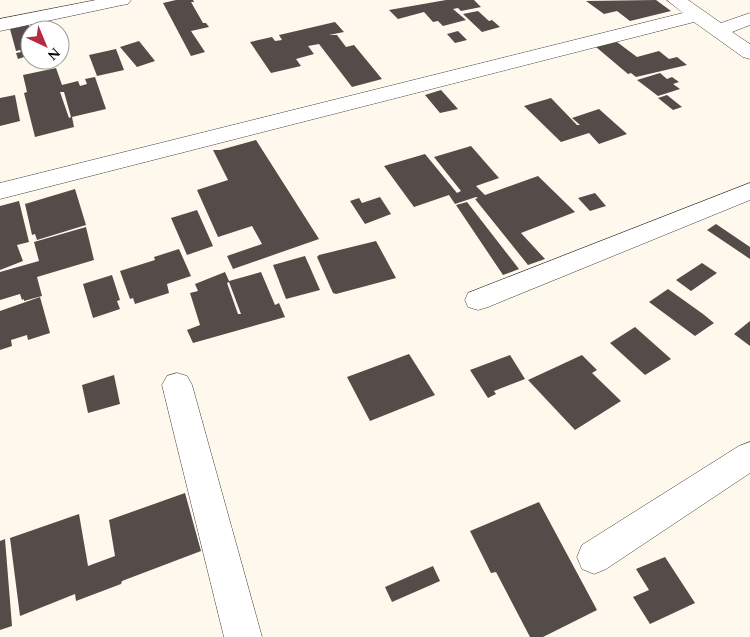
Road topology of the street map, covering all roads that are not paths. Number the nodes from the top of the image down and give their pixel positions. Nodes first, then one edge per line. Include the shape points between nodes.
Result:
1 (122, 0) edge
2 (676, 0) edge
3 (695, 16) junction
4 (750, 18) edge
5 (0, 25) edge
6 (718, 31) junction
7 (750, 53) edge
8 (750, 191) edge
9 (0, 192) edge
10 (478, 300) dead end
11 (176, 385) dead end
12 (750, 456) edge
13 (594, 557) dead end
14 (243, 637) edge

1 - 5 street
2 - 3 street
3 - 6 street
3 - 9 street
4 - 6 street
6 - 7 street
8 - 10 street
11 - 14 street
12 - 13 street

